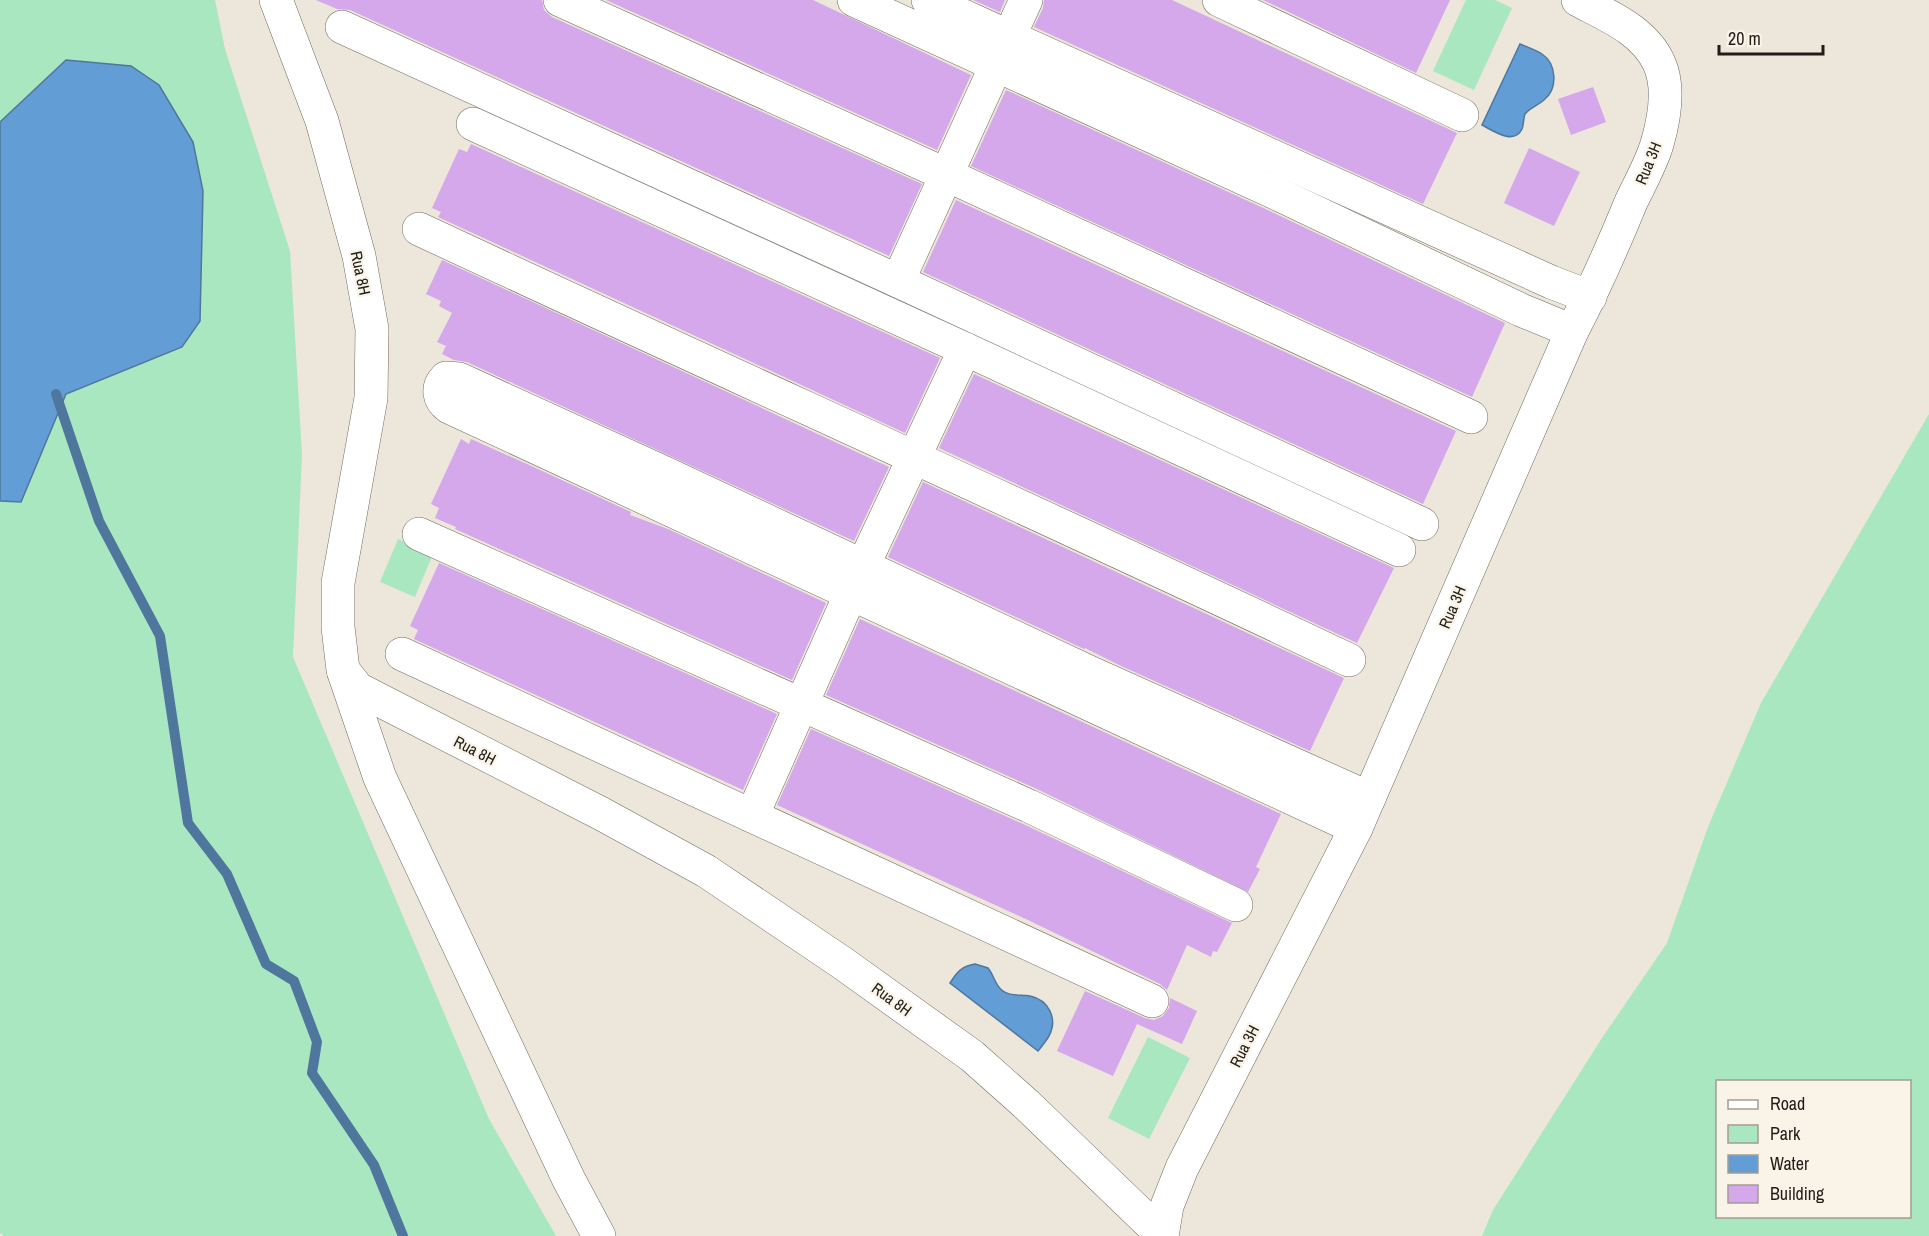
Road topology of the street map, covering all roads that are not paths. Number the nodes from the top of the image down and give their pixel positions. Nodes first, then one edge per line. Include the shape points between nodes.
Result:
1 (276, 0) edge
2 (560, 0) edge
3 (854, 0) edge
4 (928, 0) edge
5 (1026, 0) edge
6 (1219, 0) edge
7 (1578, 0) edge
8 (342, 27) dead end
9 (1003, 52) junction
10 (1462, 115) dead end
11 (473, 124) dead end
12 (947, 175) junction
13 (419, 229) dead end
14 (898, 281) junction
15 (1590, 297) junction
16 (1572, 331) junction
17 (965, 349) junction
18 (1472, 417) dead end
19 (914, 459) junction
20 (1422, 524) dead end
21 (419, 534) dead end
22 (1399, 549) dead end
23 (857, 580) junction
24 (402, 654) dead end
25 (1349, 660) dead end
26 (343, 670) junction
27 (802, 704) junction
28 (1370, 798) junction
29 (752, 816) junction
30 (1356, 828) junction
31 (1236, 905) dead end
32 (1152, 1001) dead end
33 (1162, 1235) edge
34 (599, 1236) edge

1 - 26 street, Rua 8H via 322,122 359,256 372,329 371,398 338,583
2 - 12 street
3 - 9 street
4 - 9 street
5 - 9 street
6 - 10 street
7 - 15 street, Rua 3H via 1641,37 1659,63 1665,84 1657,144
8 - 14 street
9 - 12 street
9 - 15 street
9 - 16 street via 1282,196
11 - 17 street
12 - 14 street
12 - 18 street
13 - 19 street
14 - 20 street
15 - 16 street, Rua 3H
16 - 28 street, Rua 3H
17 - 19 street
17 - 22 street
19 - 23 street
19 - 25 street
21 - 27 street
23 - 23 street via 632,458 459,380 446,378 442,382 440,398 449,407
23 - 27 street
23 - 28 street via 1091,673
23 - 30 street via 1069,694
24 - 29 street
26 - 33 street, Rua 8H via 358,689 706,871 841,962 972,1056
26 - 34 street via 380,778
27 - 29 street
27 - 31 street
28 - 30 street, Rua 3H
29 - 32 street
30 - 33 street, Rua 3H via 1182,1168 1167,1206

